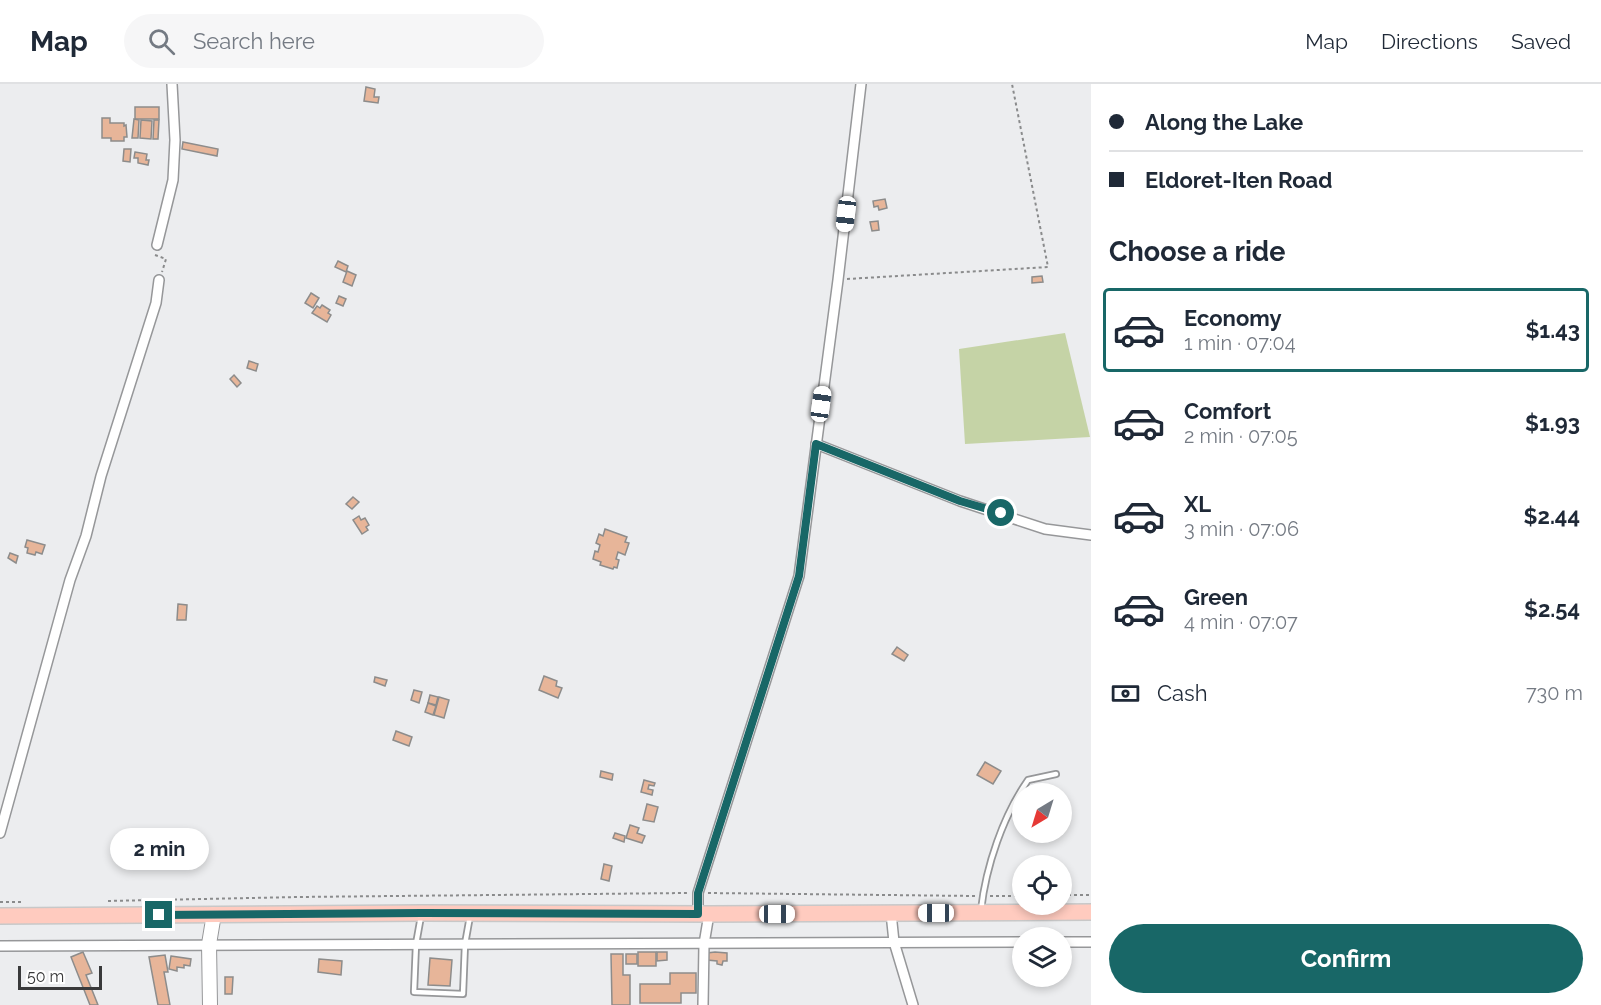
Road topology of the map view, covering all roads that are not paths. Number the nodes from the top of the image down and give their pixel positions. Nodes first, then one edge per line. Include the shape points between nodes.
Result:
1 (172, 84) edge
2 (861, 84) edge
3 (157, 245) road end
4 (159, 280) road end
5 (816, 444) junction
6 (1091, 535) edge
7 (1056, 774) dead end
8 (0, 832) edge
9 (1091, 912) edge
10 (422, 913) junction
11 (891, 913) junction
12 (981, 913) junction
13 (214, 914) junction
14 (470, 914) junction
15 (703, 914) junction
16 (0, 916) edge
17 (894, 942) junction
18 (1012, 942) edge
19 (1072, 942) edge
20 (1091, 942) edge
21 (209, 944) junction
22 (416, 944) junction
23 (465, 944) junction
24 (704, 944) junction
25 (0, 946) edge
26 (210, 1005) edge
27 (703, 1005) edge
28 (913, 1005) edge

1 - 3 street via 173,180
2 - 5 street
4 - 8 street via 156,303 70,580
5 - 6 street via 960,501 1045,529
5 - 15 street via 799,576 698,893
7 - 12 lane via 1028,780 1014,801 999,839
9 - 12 main road
10 - 13 main road
10 - 14 main road
10 - 22 lane
11 - 12 main road
11 - 15 main road
11 - 17 street
13 - 16 main road
13 - 21 street
14 - 15 main road
14 - 23 lane
15 - 24 street
17 - 18 street
17 - 24 street
17 - 28 street
19 - 20 street
21 - 22 street
21 - 25 street
21 - 26 street
22 - 23 street
22 - 23 lane via 414,992 463,994
23 - 24 street
24 - 27 street

